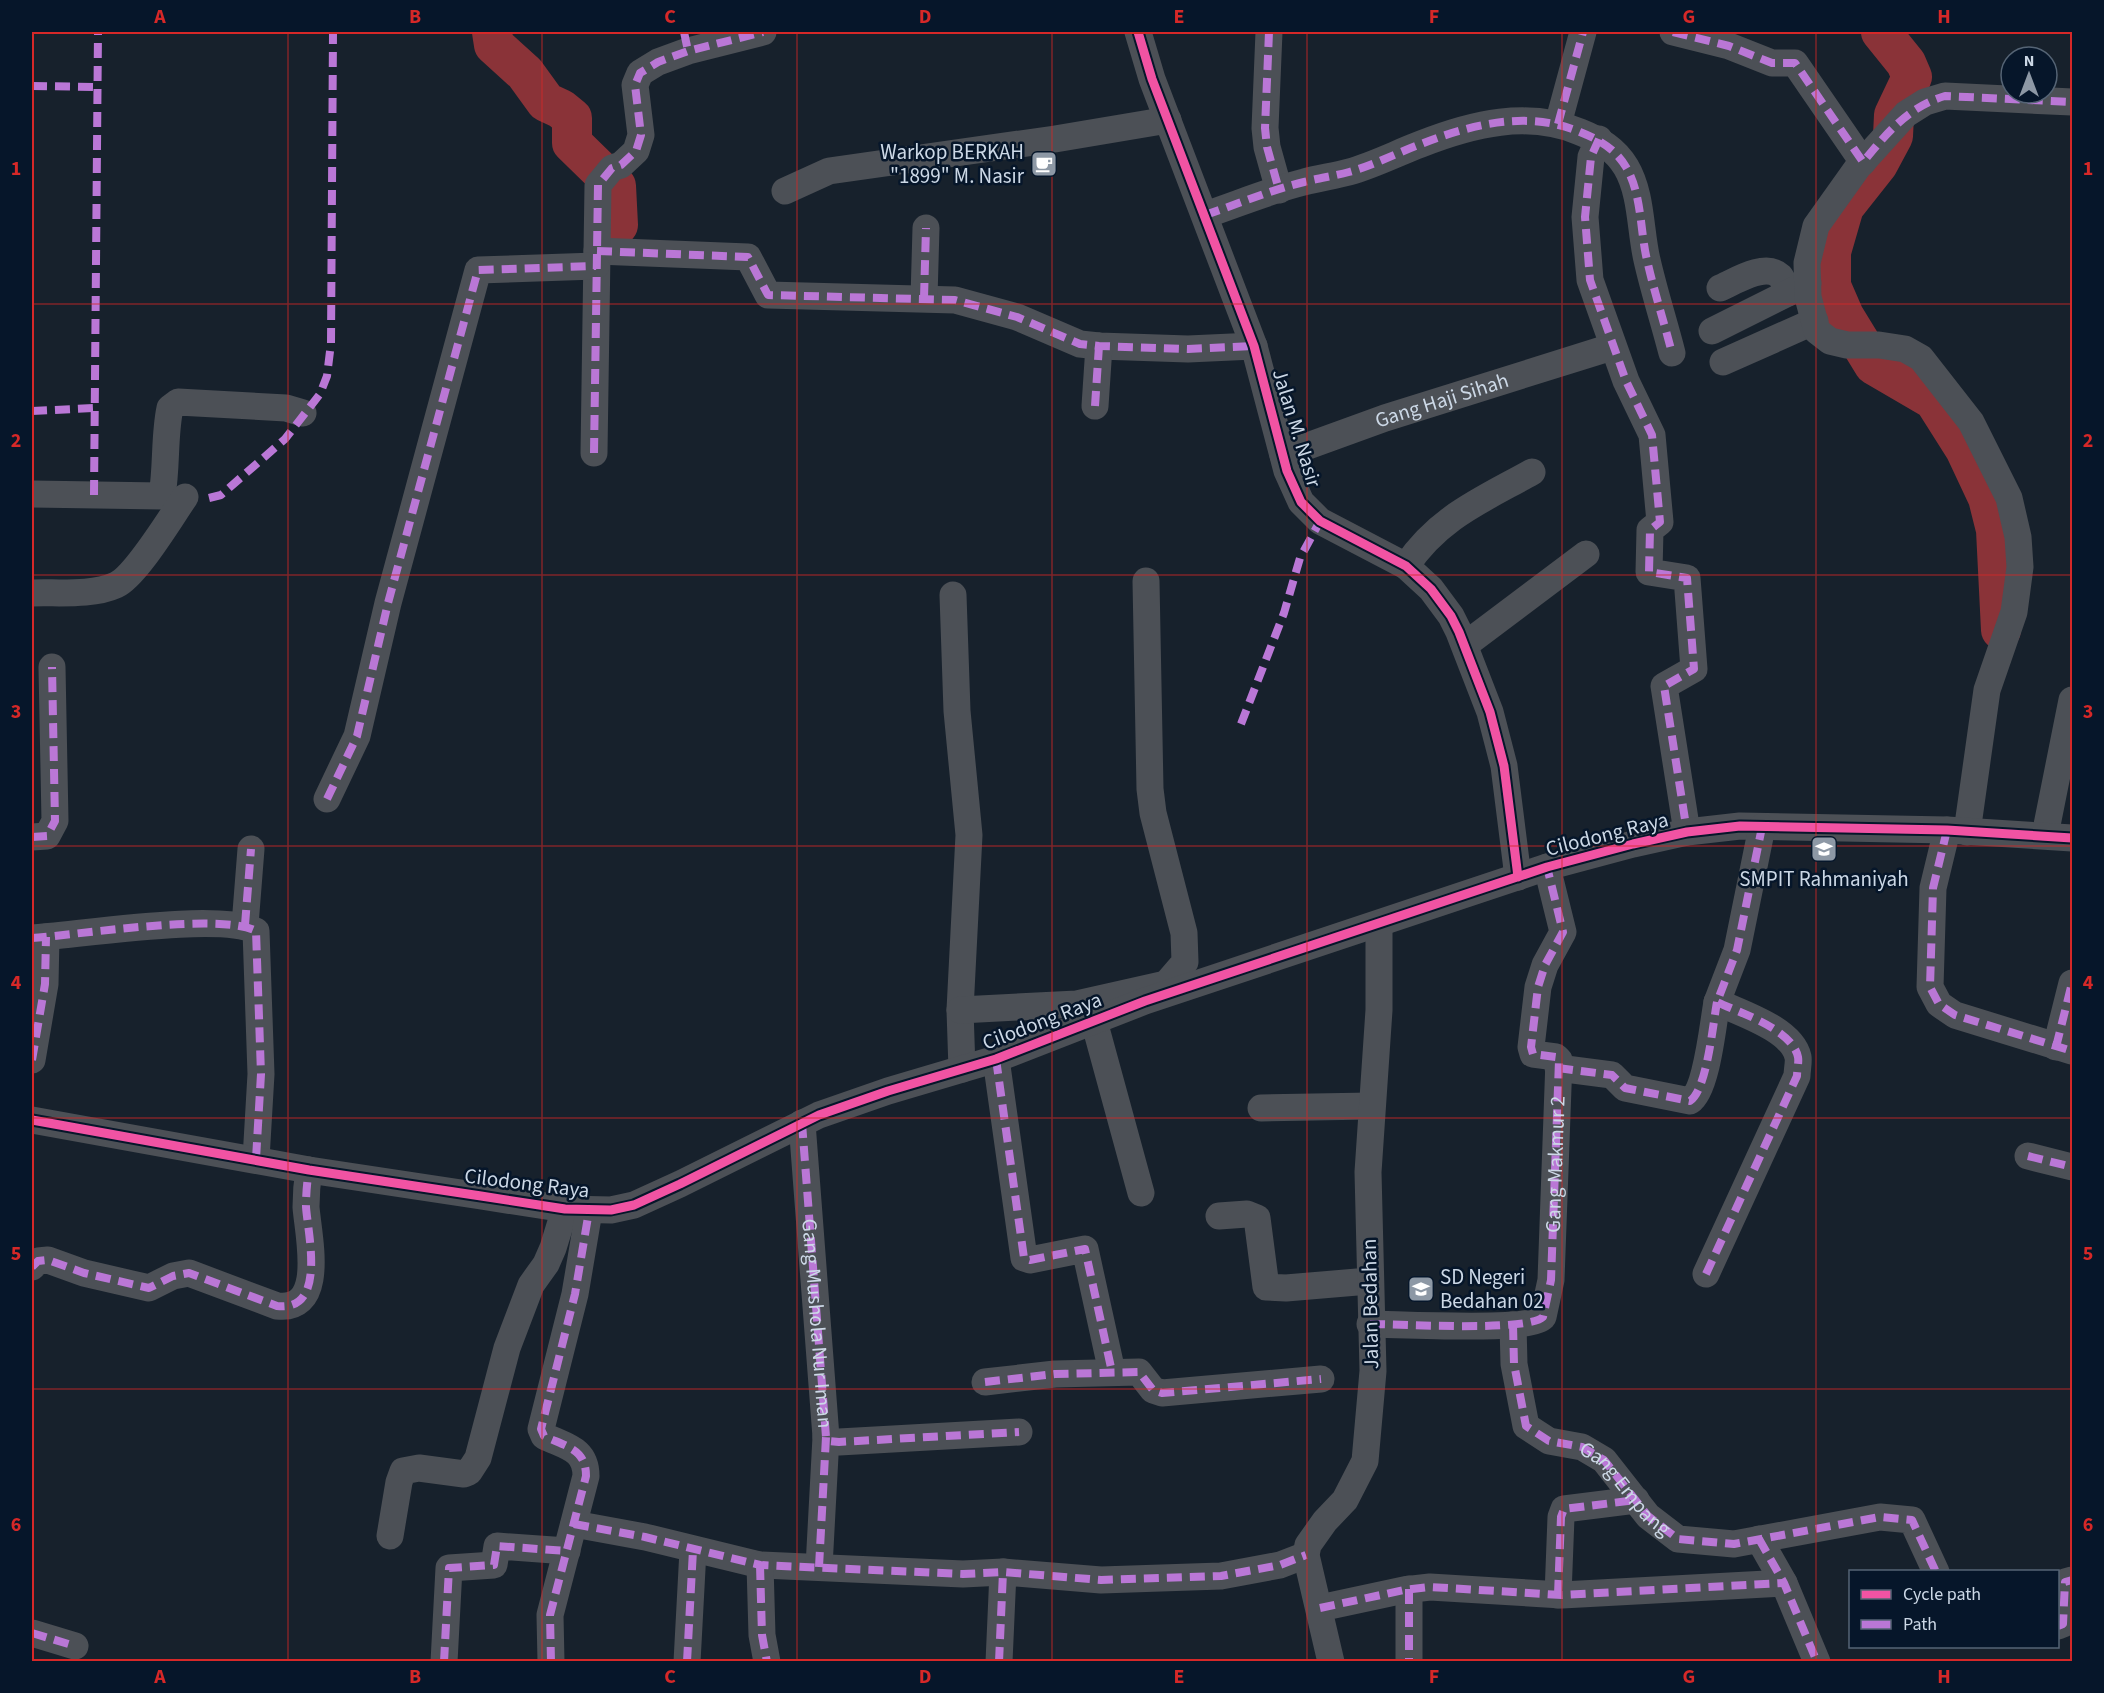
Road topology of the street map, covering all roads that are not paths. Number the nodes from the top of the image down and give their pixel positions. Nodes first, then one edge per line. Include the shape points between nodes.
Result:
1 (763, 32) edge
2 (1138, 32) edge
3 (1269, 32) edge
4 (1583, 32) edge
5 (1673, 32) edge
6 (686, 41) edge
7 (2073, 102) edge
8 (1168, 120) junction
9 (1557, 124) junction
10 (1599, 139) junction
11 (1863, 162) junction
12 (1279, 190) junction
13 (785, 191) dead end
14 (1205, 215) junction
15 (926, 228) dead end
16 (597, 259) junction
17 (1720, 288) dead end
18 (1798, 288) junction
19 (924, 298) junction
20 (1815, 321) junction
21 (1712, 331) dead end
22 (1099, 346) junction
23 (1254, 346) junction
24 (1602, 350) dead end
25 (1672, 353) dead end
26 (1723, 362) dead end
27 (1095, 406) dead end
28 (303, 413) dead end
29 (594, 453) dead end
30 (1283, 455) junction
31 (1532, 472) dead end
32 (32, 494) edge
33 (185, 497) junction
34 (1586, 554) dead end
35 (1406, 566) junction
36 (1146, 581) dead end
37 (32, 593) edge
38 (953, 595) dead end
39 (1465, 645) junction
40 (52, 666) dead end
41 (2073, 700) edge
42 (327, 799) dead end
43 (1762, 827) junction
44 (1957, 831) junction
45 (1687, 832) junction
46 (2044, 835) junction
47 (32, 837) edge
48 (2073, 838) edge
49 (251, 849) dead end
50 (1547, 867) junction
51 (1518, 877) junction
52 (245, 925) junction
53 (1379, 925) junction
54 (39, 938) edge
55 (2073, 983) edge
56 (1717, 1002) junction
57 (960, 1010) junction
58 (1094, 1021) junction
59 (2064, 1049) edge
60 (996, 1059) junction
61 (32, 1060) edge
62 (1558, 1068) junction
63 (962, 1069) junction
64 (1371, 1106) junction
65 (1261, 1107) dead end
66 (32, 1120) edge
67 (802, 1123) junction
68 (2028, 1156) dead end
69 (256, 1159) junction
70 (2073, 1167) edge
71 (309, 1170) junction
72 (1141, 1193) dead end
73 (568, 1209) junction
74 (1219, 1216) dead end
75 (32, 1267) edge
76 (1706, 1274) dead end
77 (1368, 1281) junction
78 (1370, 1324) junction
79 (1514, 1325) junction
80 (1112, 1372) junction
81 (1321, 1379) dead end
82 (985, 1382) dead end
83 (1019, 1432) dead end
84 (826, 1437) junction
85 (1636, 1500) junction
86 (574, 1524) junction
87 (390, 1536) dead end
88 (1759, 1539) junction
89 (693, 1550) junction
90 (567, 1551) junction
91 (1306, 1555) junction
92 (760, 1565) junction
93 (819, 1567) junction
94 (1935, 1570) edge
95 (1003, 1572) junction
96 (2073, 1580) edge
97 (1784, 1583) junction
98 (1408, 1589) junction
99 (1557, 1596) junction
100 (1320, 1608) junction
101 (2059, 1626) edge
102 (32, 1633) edge
103 (75, 1647) dead end
104 (444, 1662) edge
105 (551, 1662) edge
106 (687, 1662) edge
107 (767, 1662) edge
108 (999, 1662) edge
109 (1332, 1662) edge
110 (1409, 1662) edge
111 (1817, 1662) edge

1 - 6 street
2 - 8 street, Jalan M. Nasir
3 - 12 street via 1265,128
4 - 9 street
5 - 11 street via 1729,46 1772,63 1795,63
6 - 16 street via 640,73 634,85 641,135 636,151 605,176
7 - 11 street via 1945,96 1925,102 1897,123
8 - 13 street via 829,171
8 - 14 street, Jalan M. Nasir
9 - 10 street
9 - 12 street via 1541,120 1507,121 1472,129 1420,144 1348,173
10 - 25 street via 1628,170 1646,259
10 - 45 street via 1591,157 1585,217 1590,280 1626,381 1652,435 1660,522 1650,530 1648,572 1687,578 1694,669 1664,686
11 - 18 street via 1815,226
12 - 14 street
14 - 23 street, Jalan M. Nasir
15 - 19 street
16 - 19 street via 748,257 768,295
16 - 29 street
16 - 42 street via 478,270 388,603 357,736
17 - 18 street via 1771,271
18 - 20 street
18 - 21 street
19 - 22 street via 979,305 1017,316 1080,344
20 - 26 street
20 - 44 street via 1817,331 1830,341 1905,349 1921,358 1971,422 2009,498 2020,567 2014,612 1987,690
22 - 23 street
22 - 27 street
23 - 30 street, Jalan M. Nasir
24 - 30 street, Gang Haji Sihah via 1385,418
28 - 33 street via 286,408 178,402 170,408 167,419 166,465
30 - 35 street, Jalan M. Nasir via 1301,502 1320,520
31 - 35 street via 1446,521 1421,543
32 - 33 street
33 - 37 street via 129,575 116,585 96,590
34 - 39 street
35 - 39 street, Jalan M. Nasir via 1445,607
36 - 57 street via 1150,789 1184,933 1185,962 1166,984 1077,1004
38 - 57 street via 957,711 969,835
39 - 51 street, Jalan M. Nasir via 1490,712 1504,766
40 - 47 street via 55,821 46,836
41 - 46 street
43 - 44 street, Cilodong Raya
43 - 45 street, Cilodong Raya
43 - 56 street via 1737,950
44 - 46 street, Cilodong Raya
44 - 59 street via 1933,888 1930,987 1939,1004 1955,1015
45 - 50 street, Cilodong Raya
46 - 48 street, Cilodong Raya
49 - 52 street
50 - 51 street, Cilodong Raya
50 - 62 street, Gang Makmur 2 via 1563,932 1538,987 1531,1047 1533,1054 1556,1056
51 - 53 street, Cilodong Raya
52 - 54 street via 173,925
52 - 69 street via 256,931 261,1074
53 - 58 street, Cilodong Raya
53 - 64 street, Jalan Bedahan via 1379,1010
54 - 61 street via 45,984
55 - 59 street
56 - 62 street via 1702,1080 1690,1101 1625,1088 1612,1075
56 - 76 street via 1778,1032 1791,1043 1798,1057 1797,1076
57 - 63 street
58 - 60 street, Cilodong Raya
58 - 72 street
60 - 63 street, Cilodong Raya
60 - 80 street via 1024,1258 1085,1249
62 - 79 street, Gang Makmur 2 via 1551,1280 1543,1317
63 - 67 street, Cilodong Raya
64 - 65 street
64 - 77 street, Jalan Bedahan
66 - 69 street, Cilodong Raya
67 - 73 street, Cilodong Raya via 634,1205
67 - 84 street, Gang Mushola Nur Iman
68 - 70 street
69 - 71 street, Cilodong Raya
71 - 73 street, Cilodong Raya
71 - 75 street via 306,1206 312,1257 310,1279 299,1302 289,1307 189,1273 173,1276 154,1287 141,1287 54,1261 38,1261
73 - 86 street via 575,1294 541,1429 544,1436 584,1458 586,1476
73 - 87 street via 546,1264 531,1285 507,1348 478,1458 464,1474 419,1468 403,1472
74 - 77 street via 1247,1214 1257,1218 1266,1287
77 - 78 street, Jalan Bedahan
78 - 79 street, Gang Makmur 2
78 - 91 street, Jalan Bedahan via 1372,1371 1365,1461 1345,1500 1319,1529
79 - 85 street, Gang Empang via 1514,1364 1526,1426 1549,1441 1582,1447 1605,1460
80 - 81 street via 1139,1372 1154,1390 1162,1393
80 - 82 street
83 - 84 street, Gang Mushola Nur Iman via 838,1443
84 - 93 street
85 - 88 street, Gang Empang via 1648,1516 1678,1539 1734,1544
85 - 99 street via 1564,1509
86 - 89 street
86 - 90 street
88 - 94 street, Gang Empang via 1881,1517 1902,1517 1912,1520
88 - 97 street
89 - 92 street
89 - 106 street
90 - 104 street via 497,1546 494,1565 449,1568
90 - 105 street via 550,1615
91 - 95 street via 1280,1565 1221,1576 1169,1579 1101,1580
91 - 100 street
92 - 93 street
92 - 107 street via 762,1635
93 - 95 street via 963,1574
95 - 108 street
96 - 101 street via 2066,1582 2064,1617
97 - 99 street
97 - 111 street
98 - 99 street via 1445,1587
98 - 100 street
98 - 110 street
100 - 109 street
102 - 103 street

